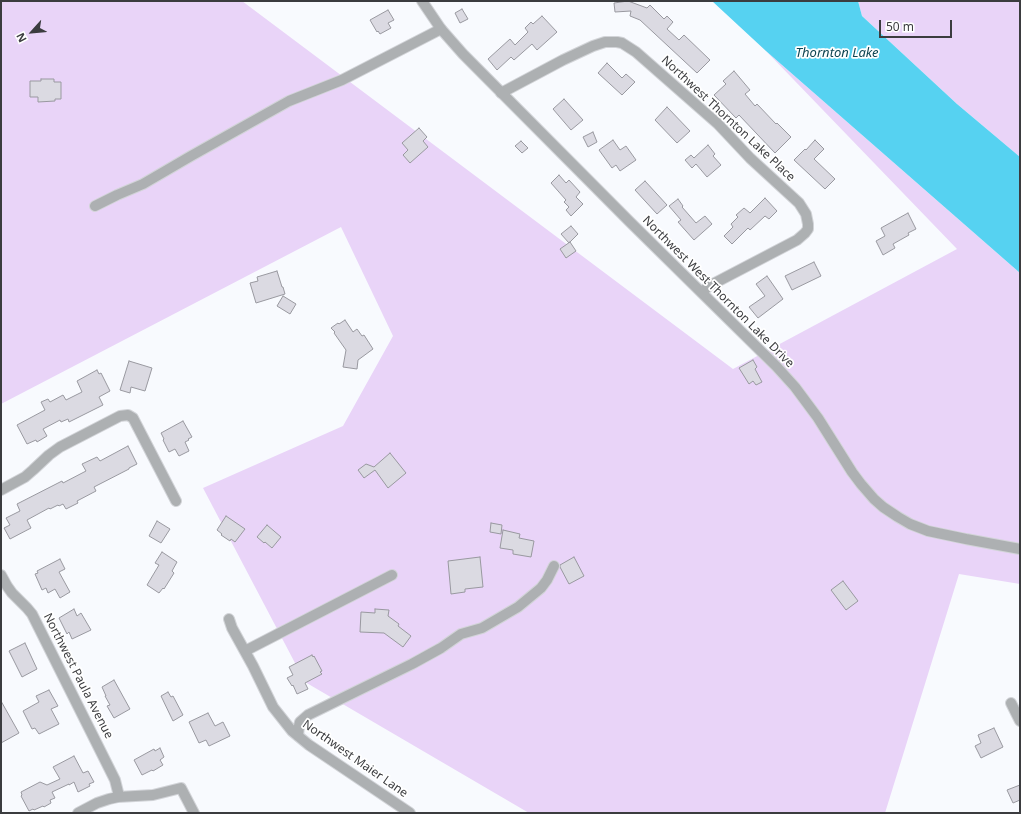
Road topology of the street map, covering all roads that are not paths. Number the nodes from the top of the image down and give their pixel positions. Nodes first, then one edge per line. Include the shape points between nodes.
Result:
1 (422, 1) edge
2 (441, 29) junction
3 (501, 93) junction
4 (95, 206) dead end
5 (702, 292) junction
6 (1, 490) edge
7 (176, 501) dead end
8 (1020, 549) edge
9 (554, 566) dead end
10 (1, 575) edge
11 (392, 575) dead end
12 (229, 619) dead end
13 (245, 650) junction
14 (1011, 703) dead end
15 (1020, 721) edge
16 (298, 736) junction
17 (118, 797) junction
18 (78, 813) edge
19 (194, 813) edge
20 (410, 813) edge

1 - 2 street, Northwest West Thornton Lake Drive
2 - 3 street, Northwest West Thornton Lake Drive
2 - 4 street via 342,80 289,101 142,184
3 - 5 street, Northwest West Thornton Lake Drive
3 - 5 street, Northwest Thornton Lake Place via 593,46 605,42 622,43 636,52 718,124 799,203 806,214 808,229 797,240
5 - 8 street, Northwest West Thornton Lake Drive via 795,387 860,484 883,507 910,524 928,531
6 - 7 street via 25,477 60,447 120,416 128,415 133,418
9 - 16 street via 541,588 518,607 482,628 461,634 412,664 308,715 298,726
10 - 17 street, Northwest Paula Avenue via 12,593 32,614 115,780
11 - 13 street
12 - 13 street, Northwest Maier Lane
13 - 16 street, Northwest Maier Lane via 273,707
14 - 15 street
16 - 20 street, Northwest Maier Lane
17 - 18 street
17 - 19 street via 153,795 180,788

